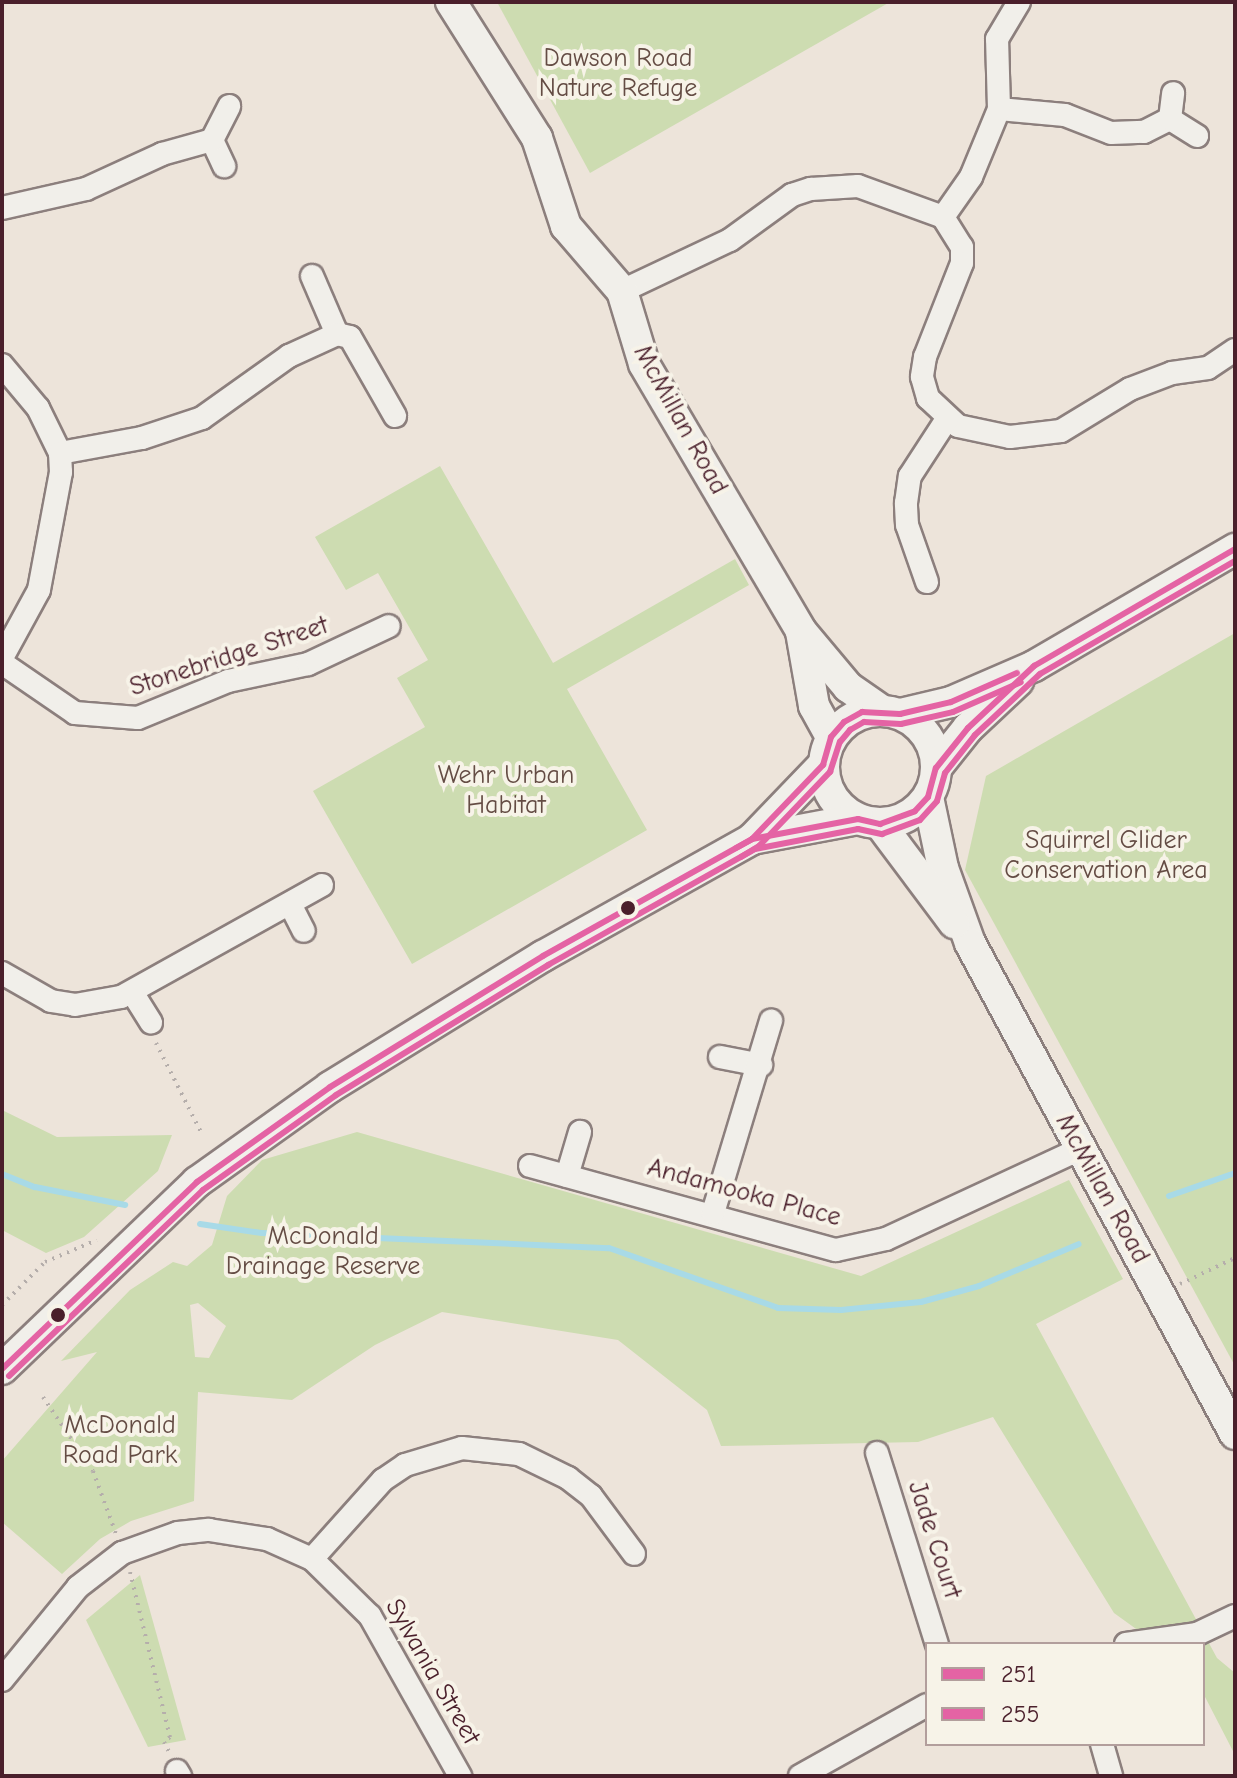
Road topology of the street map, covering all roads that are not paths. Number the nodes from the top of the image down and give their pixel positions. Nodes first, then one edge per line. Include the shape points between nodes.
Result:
1 (451, 2) edge
2 (1019, 2) edge
3 (1173, 93) dead end
4 (229, 106) dead end
5 (999, 109) junction
6 (1170, 119) junction
7 (1197, 136) dead end
8 (212, 140) junction
9 (224, 166) dead end
10 (2, 208) edge
11 (943, 217) junction
12 (312, 276) dead end
13 (622, 291) junction
14 (337, 334) junction
15 (1235, 350) edge
16 (2, 365) edge
17 (395, 416) dead end
18 (947, 419) junction
19 (60, 453) junction
20 (1235, 549) edge
21 (929, 567) dead end
22 (389, 626) dead end
23 (801, 631) junction
24 (2, 660) edge
25 (1034, 666) junction
26 (890, 712) junction
27 (827, 751) junction
28 (936, 768) junction
29 (928, 797) junction
30 (869, 822) junction
31 (752, 839) junction
32 (322, 885) dead end
33 (290, 904) junction
34 (304, 931) dead end
35 (970, 943) junction
36 (2, 973) edge
37 (132, 992) junction
38 (771, 1021) dead end
39 (151, 1022) road end
40 (720, 1057) dead end
41 (761, 1065) junction
42 (580, 1132) dead end
43 (1080, 1149) junction
44 (530, 1166) dead end
45 (567, 1176) junction
46 (713, 1213) junction
47 (2, 1369) edge
48 (1235, 1434) edge
49 (877, 1453) dead end
50 (634, 1554) dead end
51 (312, 1559) junction
52 (1235, 1616) edge
53 (936, 1642) edge
54 (1140, 1642) edge
55 (2, 1680) edge
56 (925, 1706) edge
57 (1103, 1746) edge
58 (838, 1767) edge
59 (460, 1776) edge
60 (800, 1776) edge
61 (1111, 1776) edge

1 - 13 main road, McMillan Road via 537,138 566,226
2 - 5 street via 997,39
3 - 6 street
4 - 8 street
5 - 6 street via 1065,115 1111,133 1144,132
5 - 11 street via 971,177
6 - 7 street
8 - 9 street
8 - 10 street via 162,154 86,189
11 - 13 street via 858,186 811,189 792,195 730,240
11 - 18 street via 962,247 962,263 922,377 928,398
12 - 14 street
13 - 23 main road, McMillan Road via 644,364
14 - 17 street via 350,337
14 - 19 street via 289,356 202,418 142,438
15 - 18 street via 1208,368 1172,373 1130,389 1061,431 1010,437
16 - 19 street via 38,408
18 - 21 street via 910,476 907,525
19 - 24 street via 39,590
20 - 25 main road
22 - 24 street, Stonebridge Street via 308,664 228,681 138,718 75,713
23 - 26 main road, McMillan Road via 848,687
23 - 27 main road, McMillan Road
25 - 26 main road via 951,702
25 - 28 main road via 968,728
26 - 27 main road via 862,712
26 - 28 main road via 927,735
27 - 30 main road via 832,798
27 - 31 main road
28 - 29 main road
29 - 30 main road via 915,811
29 - 35 main road, McMillan Road via 943,868
30 - 31 main road
30 - 35 main road, McMillan Road
31 - 47 main road via 451,1010 245,1144 134,1239
32 - 33 street
33 - 34 street
33 - 37 street
35 - 43 main road, McMillan Road
36 - 37 street via 32,992 75,1005
37 - 39 street
38 - 41 street
40 - 41 street
41 - 46 street via 739,1116
42 - 45 street
43 - 46 street, Andamooka Place via 861,1247 820,1247
43 - 48 main road, McMillan Road
44 - 45 street, Andamooka Place
45 - 46 street, Andamooka Place
49 - 53 street, Jade Court
50 - 51 street via 591,1496 568,1478 519,1454 462,1448 405,1465 383,1480
51 - 55 street, Sylvania Street via 267,1539 209,1530 178,1533 122,1553 78,1587
51 - 59 street, Sylvania Street via 370,1616
52 - 54 street via 1197,1634
56 - 58 street
57 - 61 street
58 - 60 street

